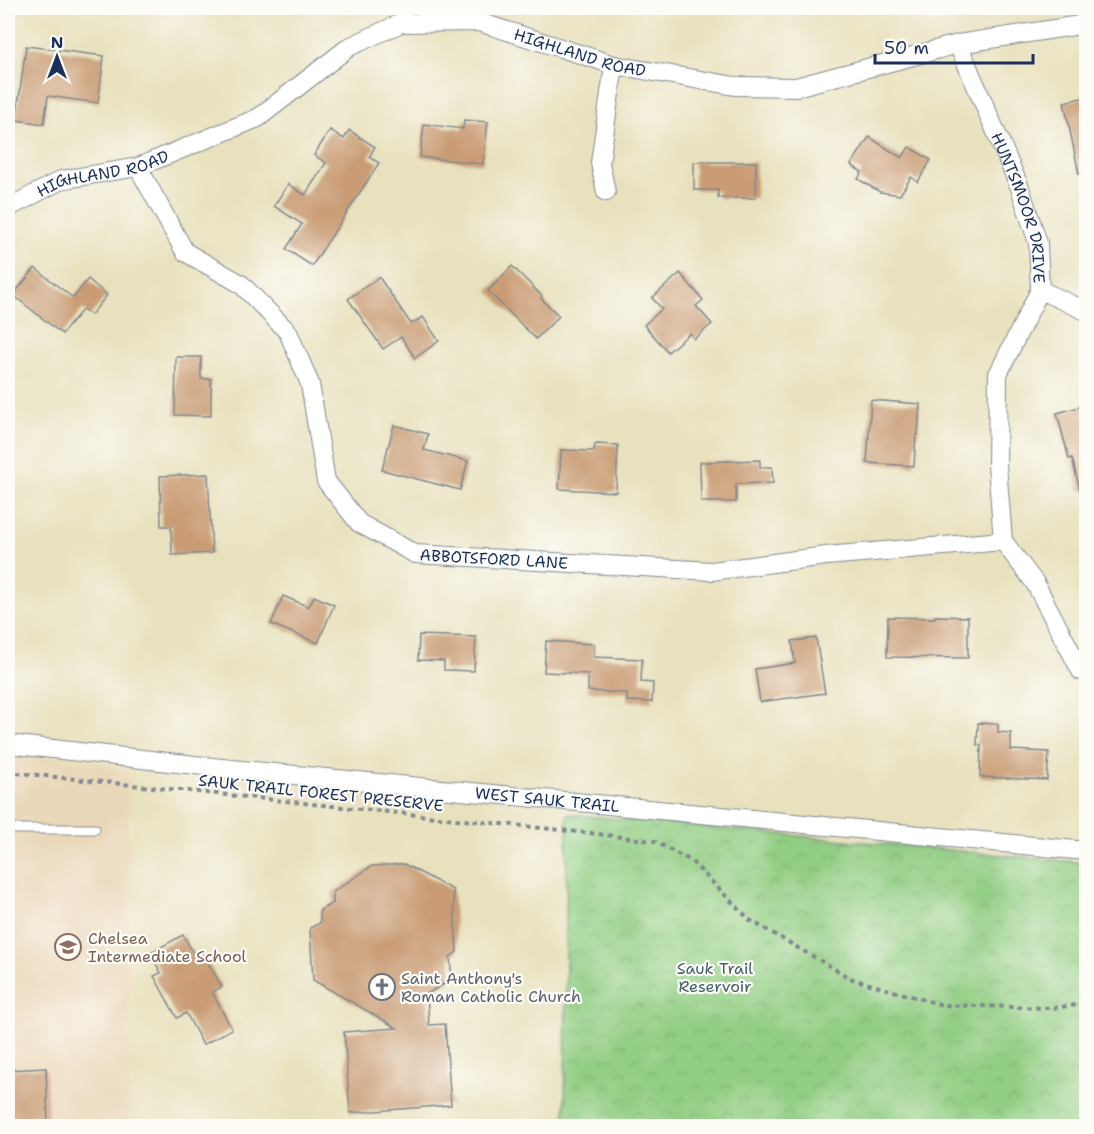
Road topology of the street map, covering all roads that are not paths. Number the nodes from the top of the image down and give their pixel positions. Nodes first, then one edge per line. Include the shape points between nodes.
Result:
1 (1086, 24) edge
2 (958, 44) junction
3 (614, 65) junction
4 (138, 166) junction
5 (606, 192) dead end
6 (8, 208) edge
7 (1040, 290) junction
8 (1086, 311) edge
9 (1003, 541) junction
10 (1081, 671) dead end
11 (8, 744) edge
12 (8, 829) edge
13 (95, 829) dead end
14 (1086, 851) edge

1 - 2 street, HIGHLAND ROAD
2 - 3 street, HIGHLAND ROAD via 796,87 735,86
2 - 7 street, HUNTSMOOR DRIVE via 1020,188 1038,243
3 - 4 street, HIGHLAND ROAD via 480,22 402,23 349,47 258,118
3 - 5 street via 600,163
4 - 6 street, HIGHLAND ROAD via 61,180
4 - 9 street, ABBOTSFORD LANE via 184,252 241,284 288,332 310,384 326,481 359,523 415,554 712,571 826,556
7 - 8 street
7 - 9 street, HUNTSMOOR DRIVE via 998,374 997,465
9 - 10 street via 1035,583
11 - 14 street, WEST SAUK TRAIL
12 - 13 lane

